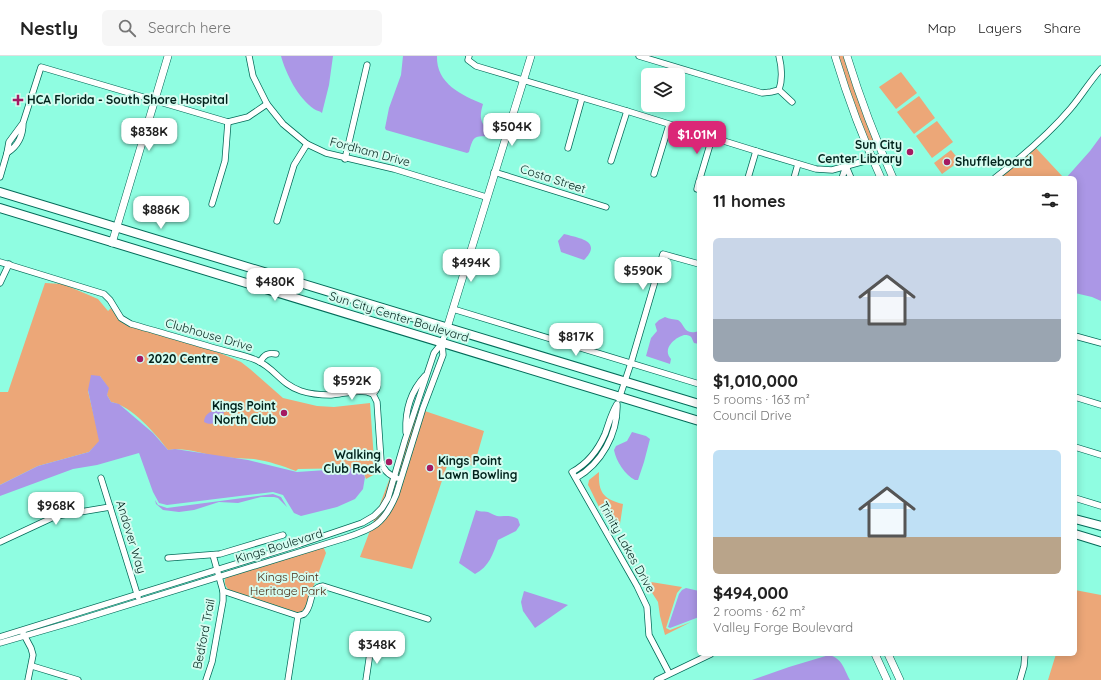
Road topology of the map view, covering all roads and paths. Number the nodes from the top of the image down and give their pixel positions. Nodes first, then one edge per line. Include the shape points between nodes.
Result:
1 (168, 56) edge
2 (249, 56) edge
3 (469, 56) edge
4 (531, 56) edge
5 (639, 56) edge
6 (779, 56) edge
7 (835, 56) edge
8 (847, 56) edge
9 (367, 65) dead end
10 (1101, 69) edge
11 (523, 80) junction
12 (779, 90) junction
13 (582, 98) junction
14 (154, 100) junction
15 (792, 102) dead end
16 (267, 104) junction
17 (627, 111) junction
18 (228, 122) junction
19 (669, 124) junction
20 (712, 138) junction
21 (307, 144) junction
22 (568, 148) dead end
23 (756, 151) junction
24 (883, 156) junction
25 (345, 159) junction
26 (872, 159) junction
27 (610, 161) dead end
28 (798, 164) junction
29 (846, 166) junction
30 (494, 172) junction
31 (654, 174) dead end
32 (701, 176) edge
33 (749, 176) edge
34 (795, 176) edge
35 (843, 176) edge
36 (850, 176) edge
37 (880, 176) edge
38 (892, 176) edge
39 (998, 176) edge
40 (0, 177) edge
41 (0, 192) edge
42 (486, 197) junction
43 (212, 204) dead end
44 (606, 207) dead end
45 (0, 208) edge
46 (278, 221) dead end
47 (117, 227) junction
48 (112, 243) junction
49 (0, 262) edge
50 (697, 263) edge
51 (9, 264) junction
52 (0, 283) edge
53 (453, 309) junction
54 (447, 328) junction
55 (1077, 337) edge
56 (442, 343) junction
57 (1101, 343) edge
58 (276, 354) dead end
59 (260, 362) junction
60 (631, 363) junction
61 (372, 375) dead end
62 (624, 382) junction
63 (697, 383) edge
64 (373, 394) junction
65 (620, 396) junction
66 (1077, 398) edge
67 (697, 403) edge
68 (617, 404) junction
69 (1101, 405) edge
70 (680, 415) junction
71 (697, 420) edge
72 (697, 423) edge
73 (1077, 448) edge
74 (1101, 455) edge
75 (102, 478) dead end
76 (394, 478) junction
77 (576, 478) junction
78 (400, 480) junction
79 (1077, 499) edge
80 (1101, 506) edge
81 (110, 507) junction
82 (1077, 519) edge
83 (1101, 526) edge
84 (283, 535) dead end
85 (1077, 535) edge
86 (0, 542) edge
87 (1101, 542) edge
88 (213, 555) junction
89 (168, 558) dead end
90 (216, 570) junction
91 (218, 576) junction
92 (223, 591) junction
93 (137, 595) junction
94 (140, 601) junction
95 (298, 616) junction
96 (428, 619) dead end
97 (23, 633) junction
98 (13, 636) junction
99 (0, 637) edge
100 (0, 643) edge
101 (371, 646) dead end
102 (707, 656) edge
103 (876, 656) edge
104 (889, 656) edge
105 (1025, 656) edge
106 (32, 666) junction
107 (669, 673) junction
108 (899, 677) edge
109 (887, 679) edge
110 (28, 680) edge
111 (78, 680) edge
112 (206, 680) edge
113 (288, 680) edge
114 (366, 680) edge
115 (657, 680) edge
116 (1020, 680) edge

1 - 14 street
2 - 16 street, Fordham Drive via 253,76
3 - 11 street via 468,60 476,66
4 - 11 street
5 - 12 street via 762,93
6 - 12 street via 782,79
7 - 26 street via 849,102
8 - 24 street
9 - 25 street
10 - 39 street via 1071,108 1043,138
11 - 13 street
11 - 30 street
12 - 15 street
13 - 17 street
13 - 22 street
14 - 18 street
14 - 40 street via 40,67 23,123 8,142
14 - 47 street
16 - 18 street via 248,117
16 - 21 street, Fordham Drive via 283,124
17 - 19 street
17 - 27 street
18 - 43 street via 225,161
19 - 20 street
19 - 31 street
20 - 23 street
20 - 32 street
21 - 25 street, Fordham Drive
21 - 46 street via 294,165
23 - 28 street
23 - 33 street
24 - 26 street
24 - 38 street
25 - 42 street, Fordham Drive via 394,169
26 - 29 street
26 - 37 street
28 - 29 street via 832,170
28 - 34 street
29 - 35 street
29 - 36 street
30 - 42 street
30 - 44 street, Costa Street
41 - 47 main road, Sun City Center Boulevard
42 - 53 street
45 - 48 main road, Sun City Center Boulevard
47 - 48 street
47 - 54 main road, Sun City Center Boulevard
48 - 56 main road, Sun City Center Boulevard
49 - 51 street, Clubhouse Drive
50 - 60 street, Trinity Lakes Drive via 663,254
51 - 52 street
51 - 59 street, Clubhouse Drive via 104,294 121,318 131,324
53 - 54 street
53 - 60 street
54 - 56 street, Kings Boulevard
54 - 62 main road, Sun City Center Boulevard
55 - 57 street
56 - 65 main road, Sun City Center Boulevard
56 - 76 street, Kings Boulevard via 434,353
56 - 78 street, Kings Boulevard via 443,355
58 - 59 street via 266,354
59 - 64 street, Clubhouse Drive via 289,386 301,391 330,395 360,392
60 - 62 street, Trinity Lakes Drive
60 - 63 street
61 - 64 street via 378,385
62 - 65 street, Trinity Lakes Drive
62 - 67 main road, Sun City Center Boulevard
64 - 76 street via 377,402 381,462 383,468
65 - 68 street, Trinity Lakes Drive
65 - 70 main road, Sun City Center Boulevard
66 - 69 street
68 - 77 street, Trinity Lakes Drive via 618,416 606,449 591,468
68 - 77 street, Trinity Lakes Drive via 597,449 586,463 572,472
70 - 71 main road, Sun City Center Boulevard
70 - 72 main road
73 - 74 street
75 - 81 street, Andover Way
76 - 78 street
76 - 90 street, Kings Boulevard via 382,508 362,523
77 - 107 street, Trinity Lakes Drive via 647,607 649,635
78 - 91 street, Kings Boulevard via 391,506 375,526 345,538
79 - 80 street
81 - 86 street via 56,516
81 - 93 street, Andover Way
82 - 83 main road
84 - 88 street
85 - 87 main road
88 - 89 street
88 - 90 street, Bedford Trail
90 - 91 street, Bedford Trail
90 - 93 street, Kings Boulevard
91 - 92 street, Bedford Trail
91 - 94 street, Kings Boulevard
92 - 95 street
92 - 112 street, Bedford Trail via 212,662
93 - 94 street, Andover Way
93 - 97 street, Kings Boulevard
94 - 97 street, Kings Boulevard
95 - 96 street via 307,610 314,590 318,586 323,586
95 - 113 street
97 - 98 street, Kings Boulevard
97 - 106 street via 33,655
98 - 99 street, Kings Boulevard
98 - 100 street, Kings Boulevard
101 - 114 street
102 - 107 street
103 - 109 street
104 - 108 street
105 - 116 street
106 - 110 street
106 - 111 street
107 - 115 street
108 - 109 street

